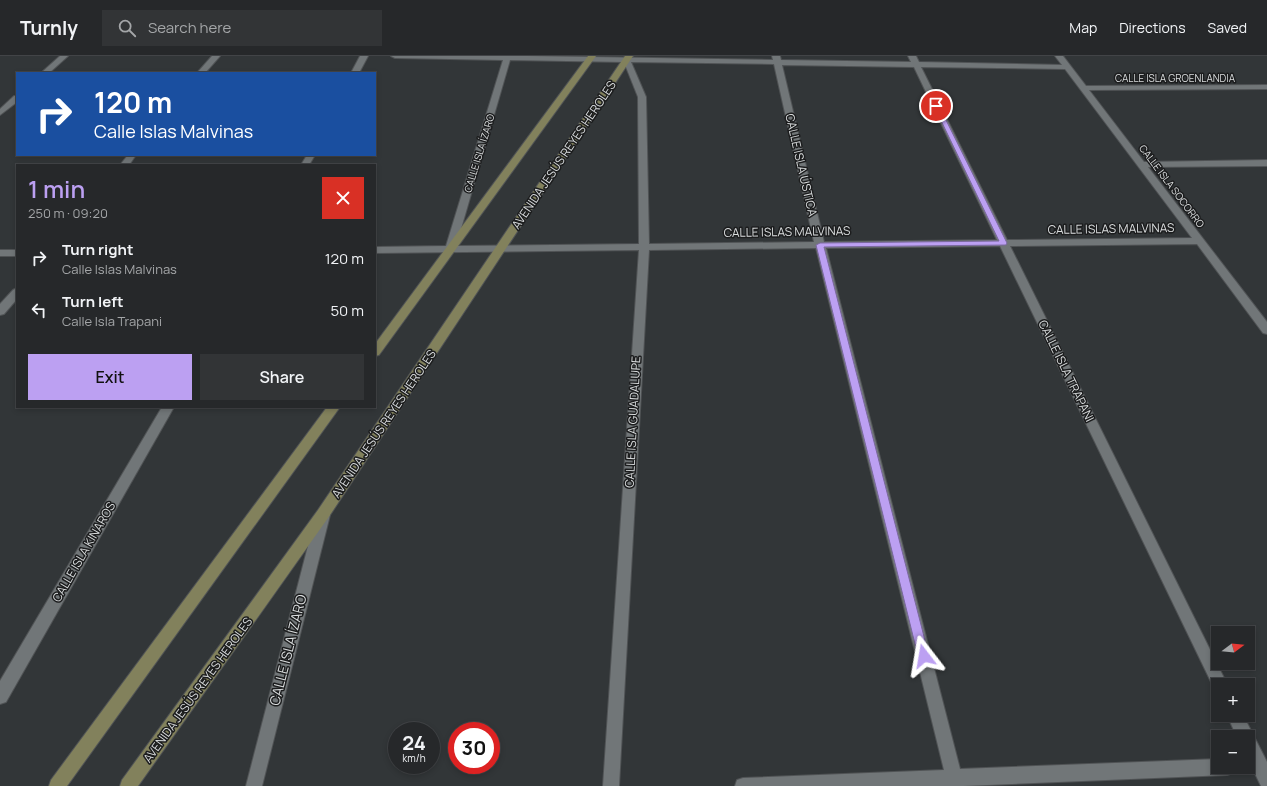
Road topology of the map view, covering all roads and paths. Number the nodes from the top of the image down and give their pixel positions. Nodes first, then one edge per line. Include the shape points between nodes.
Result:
1 (64, 56) edge
2 (216, 56) edge
3 (364, 56) edge
4 (396, 56) edge
5 (1059, 56) edge
6 (508, 57) edge
7 (591, 58) edge
8 (628, 58) edge
9 (777, 59) edge
10 (914, 60) edge
11 (1068, 67) junction
12 (46, 72) edge
13 (202, 72) edge
14 (356, 72) edge
15 (1267, 87) edge
16 (1084, 88) junction
17 (16, 99) edge
18 (0, 113) edge
19 (131, 156) edge
20 (1267, 163) edge
21 (125, 164) edge
22 (1142, 165) junction
23 (1200, 241) junction
24 (1004, 243) junction
25 (820, 245) junction
26 (644, 247) junction
27 (502, 248) junction
28 (450, 249) junction
29 (376, 250) edge
30 (0, 253) edge
31 (16, 253) edge
32 (16, 293) edge
33 (0, 312) edge
34 (1267, 330) edge
35 (376, 351) edge
36 (167, 408) edge
37 (333, 408) edge
38 (323, 514) junction
39 (1217, 678) edge
40 (0, 696) edge
41 (1255, 757) edge
42 (1211, 768) edge
43 (1260, 769) edge
44 (955, 782) edge
45 (57, 786) edge
46 (128, 786) edge
47 (254, 786) edge
48 (611, 786) edge
49 (743, 786) edge

1 - 12 street
2 - 13 street
3 - 14 street
4 - 6 street
5 - 11 street, CALLE ISLA SOCORRO
6 - 7 street
6 - 28 street, CALLE ISLA ÍZARO
7 - 8 street
7 - 28 street
8 - 9 street
8 - 26 street, CALLE ISLA GUADALUPE via 642,96
8 - 27 street, AVENIDA JESÚS REYES HEROLES
9 - 10 street
9 - 25 street, CALLE ISLA ÚSTICA
10 - 11 street
10 - 24 street, CALLE ISLA TRAPANI
11 - 16 street, CALLE ISLA SOCORRO
15 - 16 street, CALLE ISLA GROENLANDIA
16 - 22 street, CALLE ISLA SOCORRO
17 - 18 street
19 - 21 street
20 - 22 street
22 - 23 street, CALLE ISLA SOCORRO
23 - 24 street, CALLE ISLAS MALVINAS
23 - 34 street, CALLE ISLA SOCORRO
24 - 25 street, CALLE ISLAS MALVINAS
24 - 39 street, CALLE ISLA TRAPANI
25 - 26 street, CALLE ISLAS MALVINAS
25 - 44 street, CALLE ISLA ÚSTICA
26 - 27 street, CALLE ISLAS MALVINAS
26 - 48 street, CALLE ISLA GUADALUPE
27 - 28 street, CALLE ISLAS MALVINAS
27 - 38 street, AVENIDA JESÚS REYES HEROLES
28 - 29 street, CALLE ISLAS MALVINAS
28 - 35 street
30 - 31 street
32 - 33 street
36 - 40 street, CALLE ISLA KINAROS
37 - 45 street
38 - 46 street, AVENIDA JESÚS REYES HEROLES
38 - 47 street, CALLE ISLA ÍZARO
41 - 43 street
42 - 44 street
44 - 49 street

